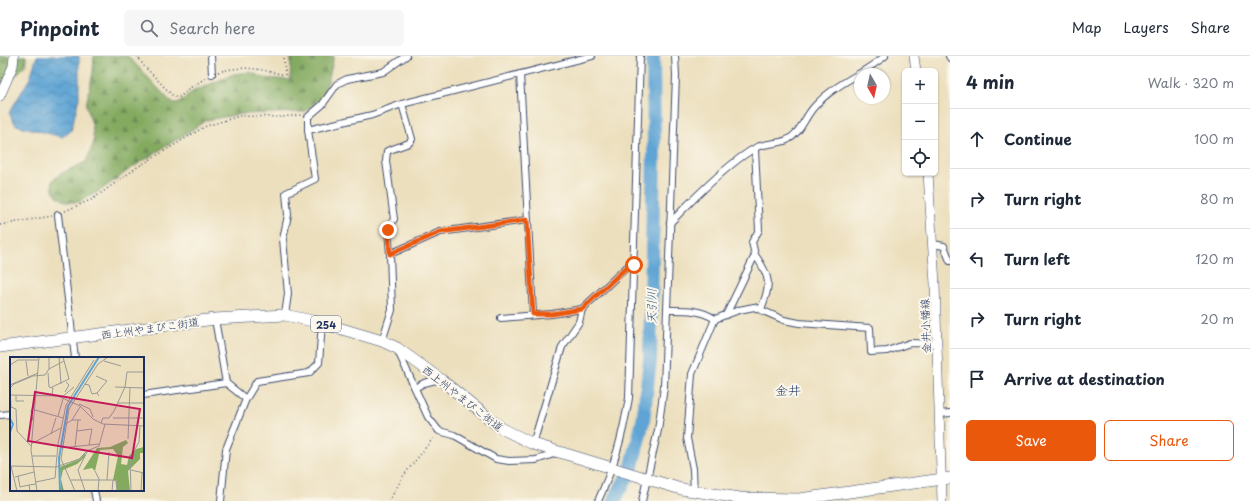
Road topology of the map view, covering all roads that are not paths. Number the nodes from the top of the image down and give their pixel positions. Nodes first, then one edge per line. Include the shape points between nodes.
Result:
1 (14, 56) edge
2 (211, 56) edge
3 (406, 56) edge
4 (592, 56) edge
5 (640, 56) edge
6 (675, 56) edge
7 (885, 56) edge
8 (914, 56) edge
9 (397, 59) edge
10 (916, 68) edge
11 (212, 74) dead end
12 (520, 74) junction
13 (0, 96) edge
14 (402, 104) junction
15 (308, 130) junction
16 (755, 148) junction
17 (928, 176) edge
18 (58, 215) road end
19 (527, 220) junction
20 (670, 223) junction
21 (933, 244) junction
22 (390, 254) junction
23 (755, 255) junction
24 (950, 261) edge
25 (634, 265) junction
26 (582, 309) junction
27 (761, 309) junction
28 (667, 310) junction
29 (533, 314) junction
30 (286, 315) junction
31 (726, 315) junction
32 (501, 318) dead end
33 (215, 319) junction
34 (715, 319) junction
35 (322, 323) junction
36 (72, 338) junction
37 (382, 341) junction
38 (938, 344) junction
39 (0, 347) edge
40 (397, 348) junction
41 (75, 357) edge
42 (440, 380) junction
43 (226, 384) junction
44 (415, 388) junction
45 (144, 396) edge
46 (246, 399) junction
47 (950, 413) edge
48 (10, 414) edge
49 (940, 414) junction
50 (0, 415) edge
51 (532, 444) junction
52 (557, 453) junction
53 (614, 470) junction
54 (946, 478) edge
55 (645, 480) junction
56 (94, 491) edge
57 (694, 492) junction
58 (708, 498) edge
59 (799, 500) edge
60 (96, 501) edge
61 (221, 501) edge
62 (598, 501) edge
63 (642, 501) edge
64 (942, 501) edge

1 - 13 main road via 13,66
2 - 11 street
3 - 9 street
4 - 12 street
5 - 25 street
6 - 20 street
7 - 16 street via 873,66 838,85 813,107 798,132 787,140
8 - 10 main road
9 - 15 street via 383,72 337,84 322,105 308,117
12 - 14 street
12 - 19 street
14 - 15 street via 372,115
14 - 22 street via 412,139 409,143 387,151 386,161 394,219 388,230
15 - 30 street via 315,179 286,193 288,214 283,239 288,294
16 - 20 street via 695,198
16 - 23 street via 759,230 752,242
17 - 21 main road, 金井小幡線
18 - 36 street
19 - 22 street via 440,232
19 - 29 street
20 - 28 street
21 - 24 street via 944,246
21 - 38 main road, 金井小幡線
22 - 37 street via 392,310
23 - 27 street via 765,269 769,289
23 - 31 street
25 - 26 street via 627,267
25 - 53 street via 629,398
26 - 29 street
26 - 51 street via 579,322 562,346
27 - 31 street via 754,307
27 - 38 street via 784,320 799,323 870,328 871,352 887,351 910,343
28 - 34 street via 697,311
28 - 55 street via 664,387 658,430
29 - 32 street
30 - 33 highway, 西上州やまびこ街道 / 254
30 - 35 highway, 西上州やまびこ街道 / 254
31 - 34 street
33 - 36 highway, 西上州やまびこ街道 / 254
33 - 43 street
34 - 57 street via 692,374 687,438
35 - 37 highway, 西上州やまびこ街道 / 254
35 - 46 street via 319,363 315,369 309,373 257,381
36 - 39 highway, 西上州やまびこ街道 / 254
36 - 41 street
37 - 40 highway, 西上州やまびこ街道 / 254
38 - 49 main road, 金井小幡線
40 - 42 highway, 西上州やまびこ街道 / 254
40 - 44 street
42 - 44 street via 424,383
42 - 51 highway, 西上州やまびこ街道 / 254 via 501,428
43 - 45 street
43 - 46 street
44 - 52 street via 428,417 439,431 454,435 496,459 536,460
46 - 61 street via 226,449
47 - 49 street
48 - 50 street
49 - 54 main road, 金井小幡線
51 - 52 highway, 西上州やまびこ街道 / 254
52 - 53 highway, 西上州やまびこ街道 / 254
53 - 55 highway, 西上州やまびこ街道 / 254
53 - 62 street
54 - 59 highway, 西上州やまびこ街道 / 254
54 - 64 main road, 金井小幡線
55 - 57 highway, 西上州やまびこ街道 / 254
55 - 63 street
56 - 60 street
57 - 58 highway, 西上州やまびこ街道 / 254
58 - 59 highway, 西上州やまびこ街道 / 254

